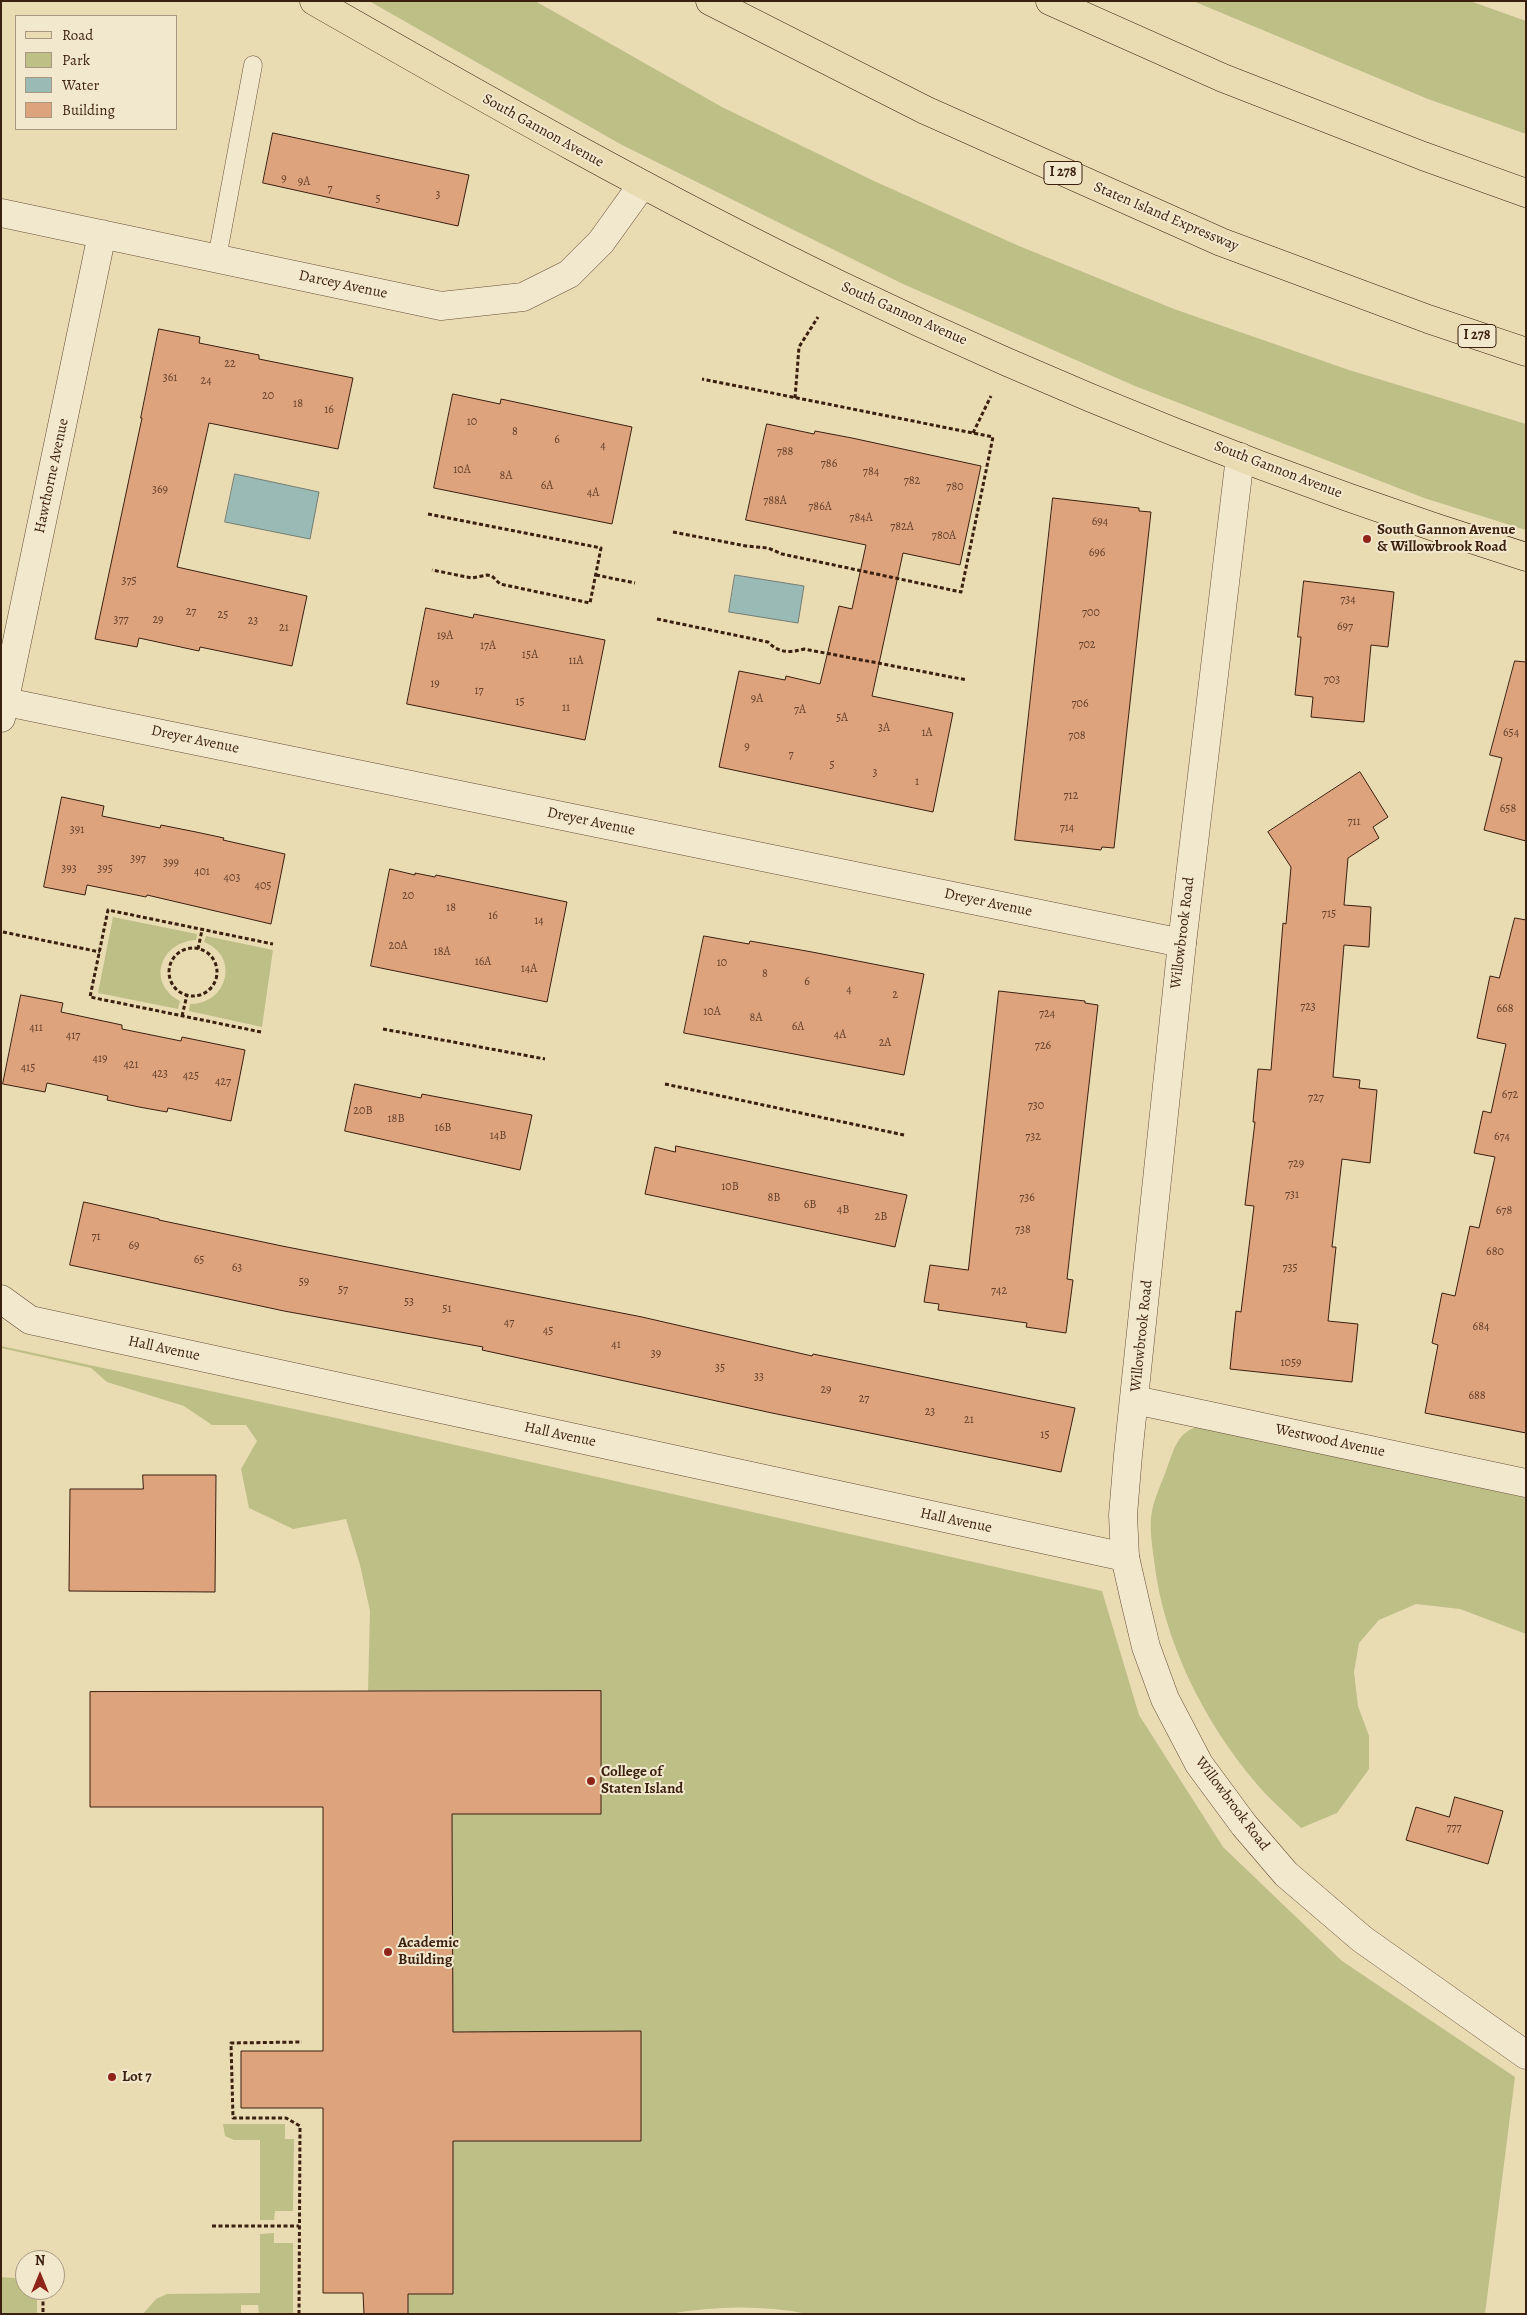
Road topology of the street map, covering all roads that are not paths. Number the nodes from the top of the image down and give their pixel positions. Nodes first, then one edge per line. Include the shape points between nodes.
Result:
1 (314, 1) edge
2 (710, 1) edge
3 (1050, 1) edge
4 (253, 64) dead end
5 (642, 185) junction
6 (1526, 193) edge
7 (1, 213) edge
8 (102, 234) junction
9 (217, 258) junction
10 (1526, 352) edge
11 (1240, 457) junction
12 (1526, 558) edge
13 (2, 707) edge
14 (1182, 943) junction
15 (1, 1299) edge
16 (1135, 1400) junction
17 (1526, 1483) edge
18 (1125, 1557) junction
19 (1526, 2055) edge

1 - 5 main road, South Gannon Avenue
2 - 10 main road, Staten Island Expressway / I 278 via 926,110 1221,242
3 - 6 main road via 1223,78
4 - 9 lane
5 - 9 street, Darcey Avenue via 601,242 569,274 523,296 441,306
5 - 11 main road, South Gannon Avenue via 841,286 1049,379
7 - 8 street, Darcey Avenue
8 - 9 street, Darcey Avenue
8 - 13 street, Hawthorne Avenue
11 - 12 main road, South Gannon Avenue
11 - 14 street, Willowbrook Road
13 - 14 street, Dreyer Avenue
14 - 16 street, Willowbrook Road
15 - 18 street, Hall Avenue via 30,1320
16 - 17 street, Westwood Avenue
16 - 18 street, Willowbrook Road via 1123,1515
18 - 19 street, Willowbrook Road via 1146,1647 1165,1699 1199,1764 1244,1825 1286,1874 1362,1939

